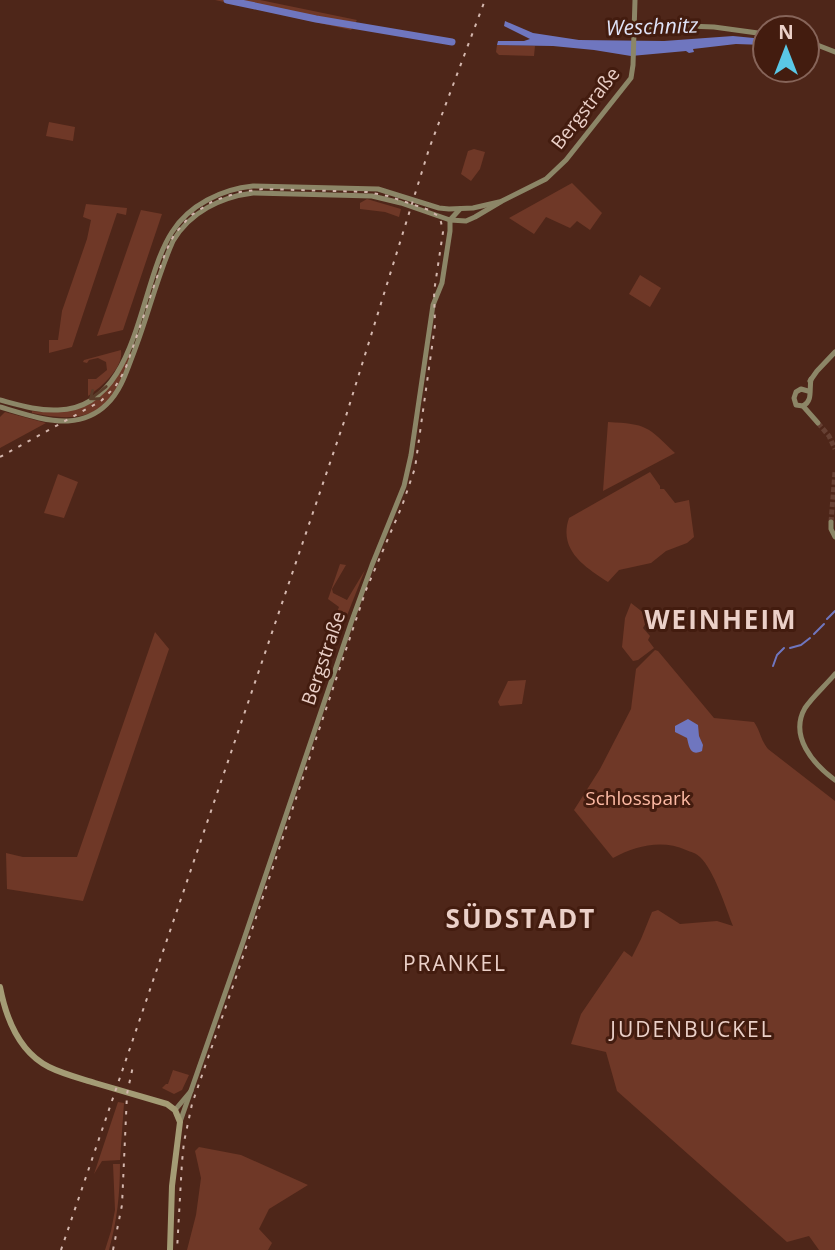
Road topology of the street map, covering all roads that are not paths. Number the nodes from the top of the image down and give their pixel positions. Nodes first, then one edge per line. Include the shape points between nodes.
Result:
1 (635, 0) edge
2 (635, 24) junction
3 (688, 26) junction
4 (647, 29) junction
5 (751, 32) edge
6 (634, 40) junction
7 (437, 207) junction
8 (484, 208) junction
9 (460, 209) junction
10 (454, 220) junction
11 (835, 352) edge
12 (806, 390) junction
13 (0, 400) edge
14 (805, 405) junction
15 (0, 407) edge
16 (818, 423) tunnel mouth
17 (831, 522) dead end
18 (835, 537) edge
19 (835, 674) edge
20 (835, 780) edge
21 (0, 987) edge
22 (186, 1100) junction
23 (167, 1104) junction
24 (175, 1110) junction
25 (180, 1122) junction
26 (170, 1250) edge

1 - 2 main road, Bergstraße
2 - 3 main road
2 - 4 main road
2 - 6 main road, Bergstraße
3 - 4 main road
3 - 5 main road
4 - 6 main road
6 - 8 main road, Bergstraße via 631,79 562,164 546,179
7 - 9 main road, Bergstraße
7 - 10 main road
7 -> 13 main road, Bergstraße via 366,188 259,186 232,190 183,218 166,241 128,351 102,391 84,403 59,410
8 - 9 main road, Bergstraße
8 - 10 main road via 475,217
9 - 10 main road
10 - 15 main road via 358,195 260,193 239,195 206,208 186,223 173,241 127,372 108,403 88,417 69,421
10 - 22 main road, Bergstraße via 442,284 432,305 406,479 351,623
11 - 12 main road
12 - 14 main road via 810,397
12 - 14 main road via 797,391 794,398 796,405
14 - 16 main road
17 - 18 main road
19 - 20 main road via 808,704 800,727 807,750
21 - 23 main road via 13,1029 36,1058 68,1075
22 - 23 main road
22 - 24 main road
22 - 25 main road, Bergstraße
23 - 24 main road
24 - 25 main road
25 - 26 main road

